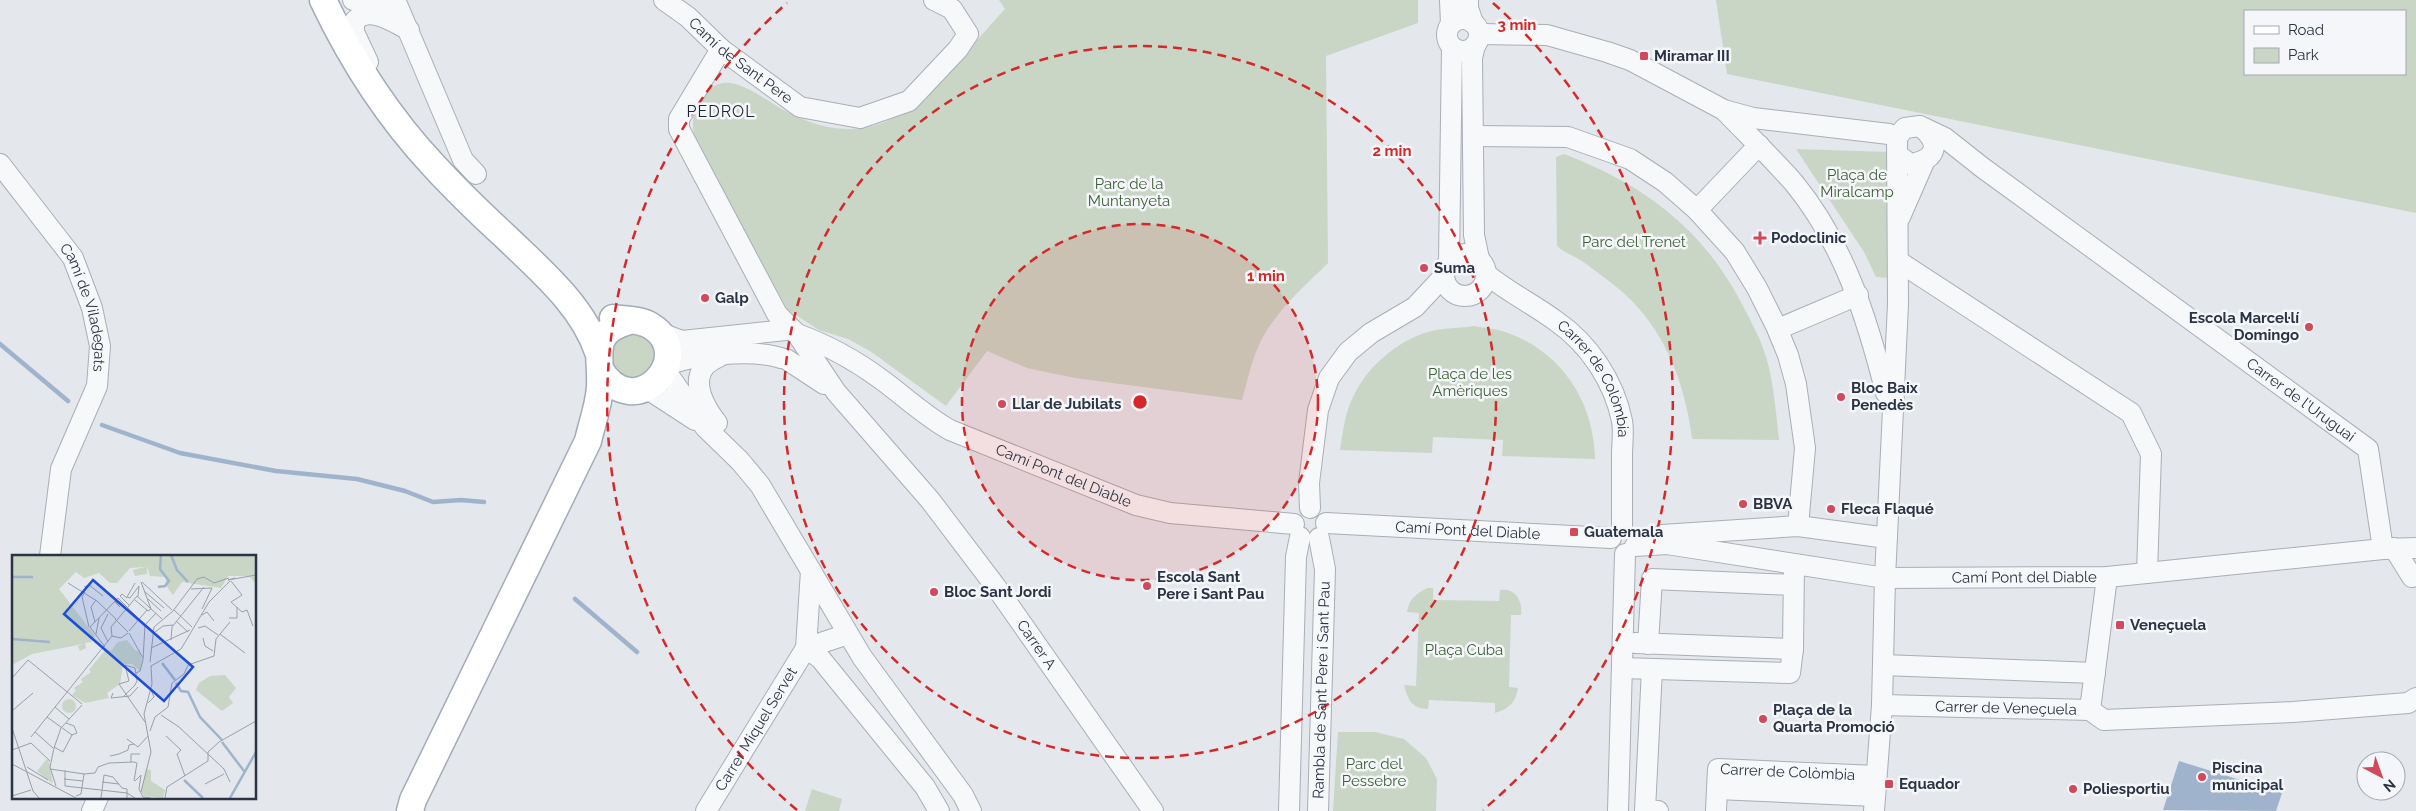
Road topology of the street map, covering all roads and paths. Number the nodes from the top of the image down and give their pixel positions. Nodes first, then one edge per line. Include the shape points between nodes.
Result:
1 (323, 0) edge
2 (348, 0) edge
3 (353, 0) edge
4 (664, 0) edge
5 (934, 0) edge
6 (1450, 0) edge
7 (1468, 0) edge
8 (397, 1) edge
9 (354, 22) junction
10 (1451, 24) junction
11 (409, 30) junction
12 (1476, 34) junction
13 (1452, 47) junction
14 (721, 49) junction
15 (1724, 110) junction
16 (398, 125) junction
17 (1920, 126) junction
18 (1473, 136) junction
19 (1759, 145) junction
20 (1898, 146) junction
21 (1928, 158) junction
22 (0, 164) edge
23 (1983, 168) junction
24 (476, 174) dead end
25 (1697, 210) junction
26 (1898, 223) junction
27 (1898, 261) junction
28 (1483, 266) junction
29 (1446, 269) junction
30 (556, 286) junction
31 (1858, 295) junction
32 (629, 321) junction
33 (1778, 329) junction
34 (658, 332) junction
35 (789, 342) junction
36 (722, 355) junction
37 (599, 361) junction
38 (849, 363) junction
39 (665, 368) junction
40 (642, 390) junction
41 (836, 392) junction
42 (1891, 413) junction
43 (705, 427) junction
44 (588, 441) junction
45 (740, 461) junction
46 (1798, 526) junction
47 (1887, 528) junction
48 (1310, 530) junction
49 (1626, 540) junction
50 (2416, 548) edge
51 (2388, 549) junction
52 (50, 555) edge
53 (1794, 564) junction
54 (1325, 569) junction
55 (811, 572) junction
56 (1296, 572) junction
57 (2147, 573) junction
58 (1885, 578) junction
59 (2107, 578) junction
60 (2415, 578) edge
61 (1793, 585) junction
62 (848, 634) junction
63 (1623, 643) junction
64 (1648, 644) junction
65 (806, 648) junction
66 (1793, 649) junction
67 (1883, 665) junction
68 (1622, 668) junction
69 (1652, 669) junction
70 (2095, 672) junction
71 (2416, 698) edge
72 (1882, 705) junction
73 (2090, 710) junction
74 (1875, 794) edge
75 (98, 798) edge
76 (92, 811) edge
77 (410, 811) edge
78 (706, 811) edge
79 (939, 811) edge
80 (971, 811) edge
81 (1153, 811) edge
82 (1289, 811) edge
83 (1318, 811) edge
84 (1618, 811) edge
85 (1658, 811) edge
86 (1716, 811) edge

1 - 16 main road via 354,60
2 - 9 street
3 - 8 street via 377,6
4 - 14 street, Camí de Sant Pere via 688,17
5 - 14 street, Camí de Sant Pere via 952,9 968,34 909,101 860,118 800,107
6 - 10 street
7 - 12 street
8 - 11 street
9 - 11 street via 360,15 369,14
9 - 16 street via 354,32
10 - 12 street via 1459,19
10 - 13 street via 1447,34
11 - 24 street via 463,160
12 - 13 street via 1461,51
12 - 15 street via 1547,35 1608,52 1630,60
12 - 18 street via 1472,58
13 - 29 street
14 - 35 street via 680,119 679,129
15 - 19 street
15 - 20 street via 1753,118 1889,134
16 - 30 main road via 479,213
17 - 20 street via 1905,128
17 - 21 street via 1932,135 1934,146
17 - 23 street via 1945,138
18 - 25 street via 1568,137 1630,159 1665,182
18 - 28 street via 1474,235
19 - 25 street
19 - 31 street via 1794,183 1816,214
20 - 21 street via 1910,164
20 - 26 street
21 - 23 street
21 - 26 street
22 - 52 street, Camí de Viladegats via 73,258 92,308 100,346 97,386 61,469
23 - 51 street, Carrer de l'Uruguai via 2368,449
25 - 33 street via 1735,252
26 - 27 street
27 - 42 street
27 - 57 street via 2131,413 2151,454
28 - 29 street via 1464,254
28 - 29 street via 1481,289 1466,297 1451,291
28 - 49 street, Carrer de Colòmbia via 1501,287 1570,332 1596,361 1606,378 1622,422
29 - 48 street via 1415,307 1370,333 1348,352 1329,378 1318,410 1309,483 1310,508 1299,513
30 - 32 main road via 606,317
30 - 37 main road via 592,334
31 - 33 street
31 - 42 street
32 - 34 main road via 650,325
32 - 37 main road via 608,331 601,341
33 - 46 street via 1796,384 1805,448
34 - 35 street, Camí Pont del Diable via 682,341
34 - 39 main road via 667,348
35 - 36 street, Camí Pont del Diable via 768,354
35 - 38 street, Camí Pont del Diable
35 - 38 street, Camí Pont del Diable via 845,355
35 - 41 street, Carrer A
35 - 41 street, Carrer A
36 - 39 street, Camí Pont del Diable via 679,360
36 - 45 street via 706,365 701,373 700,392 710,415 731,439
37 - 40 main road via 606,379 615,386
37 - 44 main road via 600,388
38 - 41 street via 835,365 831,375
38 - 48 street, Camí Pont del Diable via 880,379 950,430 1122,500 1170,513
39 - 40 main road via 660,377
39 - 43 street
40 - 43 street
40 - 44 main road via 623,400
41 - 81 street, Carrer A via 930,500 996,587
42 - 47 street
43 - 45 street
44 - 77 main road
45 - 55 street via 760,485
46 - 47 street
46 - 49 street
47 - 58 street
48 - 49 street, Camí Pont del Diable
48 - 54 street, Rambla de Sant Pere i Sant Pau
48 - 56 street, Rambla de Sant Pere i Sant Pau
49 - 53 street, Camí Pont del Diable
49 - 63 street, Carrer de Colòmbia
50 - 51 street, Camí Pont del Diable
51 - 57 street, Camí Pont del Diable
51 - 60 street
53 - 58 street, Camí Pont del Diable
53 - 61 street
54 - 56 street, Rambla de Sant Pere i Sant Pau via 1310,568
54 - 83 street, Rambla de Sant Pere i Sant Pau
55 - 62 street
55 - 65 street, Carrer Miquel Servet
56 - 82 street, Rambla de Sant Pere i Sant Pau
57 - 59 street, Camí Pont del Diable
58 - 59 street, Camí Pont del Diable
58 - 67 street
59 - 70 street, Carrer de Veneçuela
61 - 64 street via 1652,578
61 - 66 street
62 - 65 street
62 - 80 street
63 - 64 street
63 - 68 street, Carrer de Colòmbia
64 - 66 street
65 - 78 street, Carrer Miquel Servet
65 - 79 street via 820,658 912,772
66 - 69 street via 1790,674
67 - 70 street
67 - 72 street
68 - 69 street
68 - 84 street, Carrer de Colòmbia
69 - 85 street via 1645,810
70 - 73 street, Carrer de Veneçuela
71 - 73 street via 2408,703 2293,712 2104,720
72 - 73 street, Carrer de Veneçuela
72 - 74 street
74 - 86 street, Carrer de Colòmbia via 1718,769
75 - 76 street

